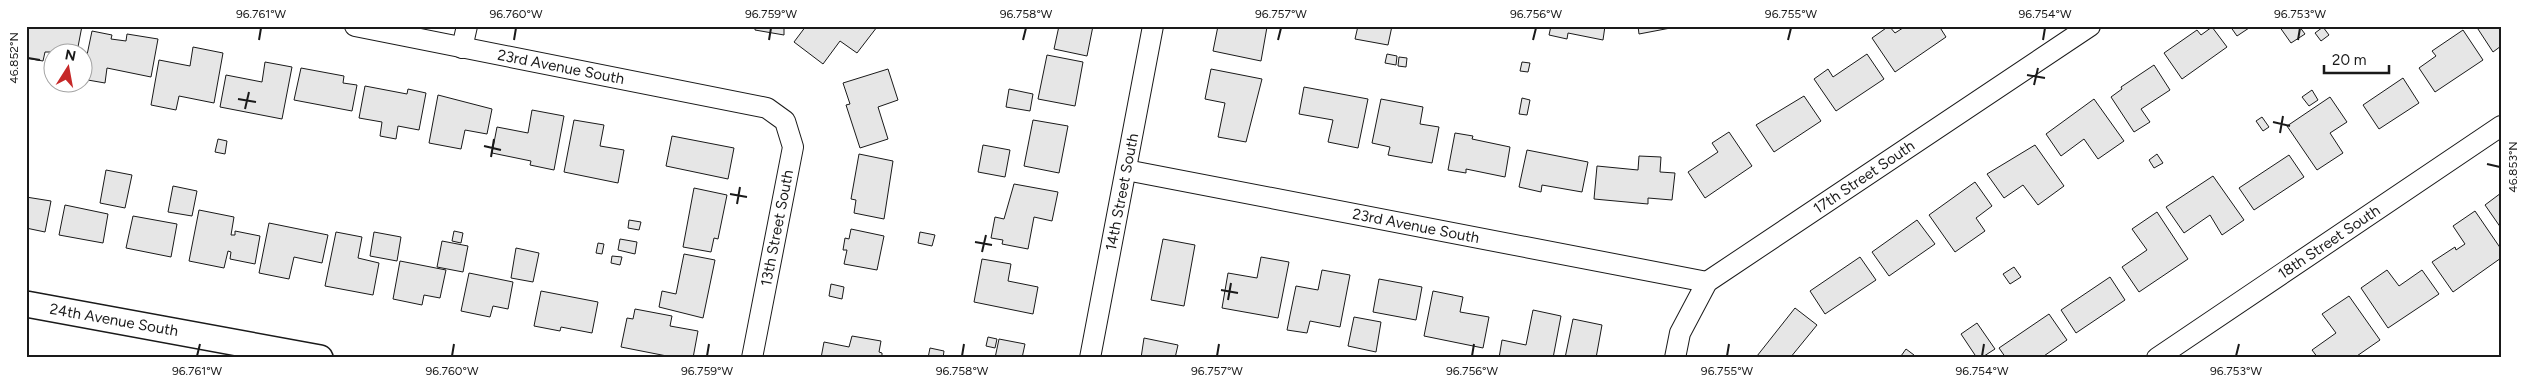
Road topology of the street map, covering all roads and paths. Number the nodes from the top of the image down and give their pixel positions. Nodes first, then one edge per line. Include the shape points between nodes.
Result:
1 (355, 26) edge
2 (467, 26) edge
3 (1153, 26) edge
4 (2090, 26) edge
5 (462, 48) junction
6 (767, 108) joint
7 (2501, 126) edge
8 (1126, 170) junction
9 (1707, 282) junction
10 (26, 304) edge
11 (320, 358) edge
12 (752, 358) edge
13 (1090, 358) edge
14 (1675, 358) edge
15 (2158, 358) edge

1 - 5 street, 23rd Avenue South
2 - 5 street
3 - 8 street, 14th Street South
4 - 9 street, 17th Street South
5 - 6 street, 23rd Avenue South
6 - 12 street, 13th Street South via 785,121 793,147
7 - 15 street, 18th Street South
8 - 9 street, 23rd Avenue South
8 - 13 street, 14th Street South
9 - 14 street, 17th Street South via 1680,333
10 - 11 street, 24th Avenue South

